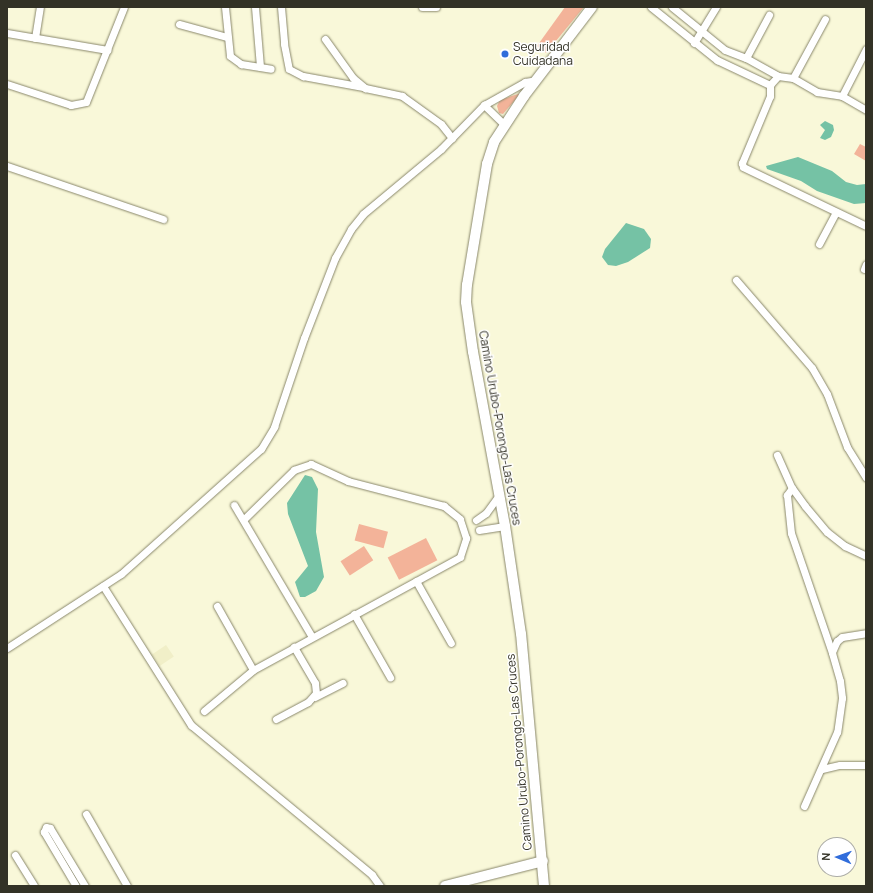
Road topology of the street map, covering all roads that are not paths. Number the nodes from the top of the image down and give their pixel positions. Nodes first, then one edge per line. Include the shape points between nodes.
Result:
1 (40, 7) edge
2 (124, 7) edge
3 (225, 7) edge
4 (255, 7) edge
5 (281, 7) edge
6 (422, 7) edge
7 (436, 7) edge
8 (592, 7) edge
9 (651, 7) edge
10 (672, 7) edge
11 (716, 7) edge
12 (769, 15) dead end
13 (825, 19) dead end
14 (179, 24) dead end
15 (7, 33) edge
16 (701, 33) junction
17 (227, 37) junction
18 (34, 38) junction
19 (325, 39) dead end
20 (694, 43) junction
21 (866, 49) edge
22 (108, 50) junction
23 (746, 58) junction
24 (260, 67) junction
25 (271, 69) dead end
26 (778, 76) junction
27 (793, 78) junction
28 (536, 80) junction
29 (7, 84) edge
30 (770, 85) junction
31 (365, 88) junction
32 (842, 96) junction
33 (484, 105) junction
34 (866, 110) edge
35 (504, 124) junction
36 (452, 138) junction
37 (7, 166) edge
38 (836, 212) junction
39 (163, 219) dead end
40 (866, 226) edge
41 (819, 244) dead end
42 (736, 280) dead end
43 (777, 454) dead end
44 (866, 478) edge
45 (792, 488) junction
46 (499, 495) junction
47 (234, 505) dead end
48 (243, 520) junction
49 (462, 523) junction
50 (505, 526) junction
51 (466, 534) junction
52 (866, 556) edge
53 (416, 581) junction
54 (103, 586) junction
55 (217, 606) dead end
56 (354, 614) junction
57 (866, 633) edge
58 (312, 637) junction
59 (451, 644) dead end
60 (294, 647) junction
61 (7, 648) edge
62 (832, 653) junction
63 (253, 670) junction
64 (390, 677) dead end
65 (343, 683) dead end
66 (317, 688) junction
67 (324, 693) junction
68 (315, 697) junction
69 (204, 711) dead end
70 (276, 718) dead end
71 (866, 765) edge
72 (822, 769) junction
73 (804, 806) dead end
74 (86, 814) dead end
75 (16, 855) dead end
76 (543, 861) junction
77 (34, 886) edge
78 (76, 886) edge
79 (85, 886) edge
80 (127, 886) edge
81 (380, 886) edge
82 (445, 886) edge
83 (544, 886) edge

1 - 18 street
2 - 22 street
3 - 17 street
4 - 24 street
5 - 31 street via 289,69 303,76
6 - 7 street
8 - 28 main road, Camino Urubo-Porongo-Las Cruces
9 - 20 street
10 - 16 street
11 - 16 street
12 - 23 street
13 - 27 street
14 - 17 street
15 - 18 street
16 - 20 street
16 - 23 street via 725,50
17 - 24 street via 230,56 234,61
18 - 22 street
19 - 31 street via 353,78
20 - 30 street via 717,60
21 - 32 street
22 - 29 street via 86,102 79,105
23 - 26 street
24 - 25 street
26 - 27 street
26 - 30 street
27 - 32 street via 817,92
28 - 33 street via 525,82
28 - 35 main road, Camino Urubo-Porongo-Las Cruces
30 - 38 street via 770,96 742,163 743,167
31 - 36 street via 402,96 441,124
32 - 34 street
33 - 35 street
33 - 36 street
35 - 46 main road, Camino Urubo-Porongo-Las Cruces via 494,142 487,164 466,302
36 - 54 street via 418,170 363,214 342,243 304,338 274,427 261,449 121,574
37 - 39 street
38 - 40 street
38 - 41 street
42 - 44 street via 812,368 827,394 847,447
43 - 45 street
45 - 52 street via 828,532 845,546
45 - 62 street via 787,495 792,533
46 - 49 street via 486,513 474,521
46 - 50 main road, Camino Urubo-Porongo-Las Cruces
47 - 48 street
48 - 49 street via 294,470 311,464 348,481 444,506
48 - 58 street
49 - 51 street
50 - 51 street
50 - 76 main road, Camino Urubo-Porongo-Las Cruces via 521,634
51 - 53 street via 460,557
53 - 56 street
53 - 59 street
54 - 61 street
54 - 81 street via 191,725 372,875
55 - 63 street
56 - 58 street
56 - 64 street
57 - 62 street via 842,637 837,641
58 - 60 street
60 - 63 street
60 - 66 street
62 - 72 street via 840,681 841,714 838,732
63 - 69 street
65 - 67 street
66 - 67 street
66 - 68 street
67 - 68 street
68 - 70 street
71 - 72 street via 840,764
72 - 73 street
74 - 80 street
75 - 77 street
76 - 82 main road
76 - 83 main road, Camino Urubo-Porongo-Las Cruces
78 - 79 street via 44,832 46,827 50,828

